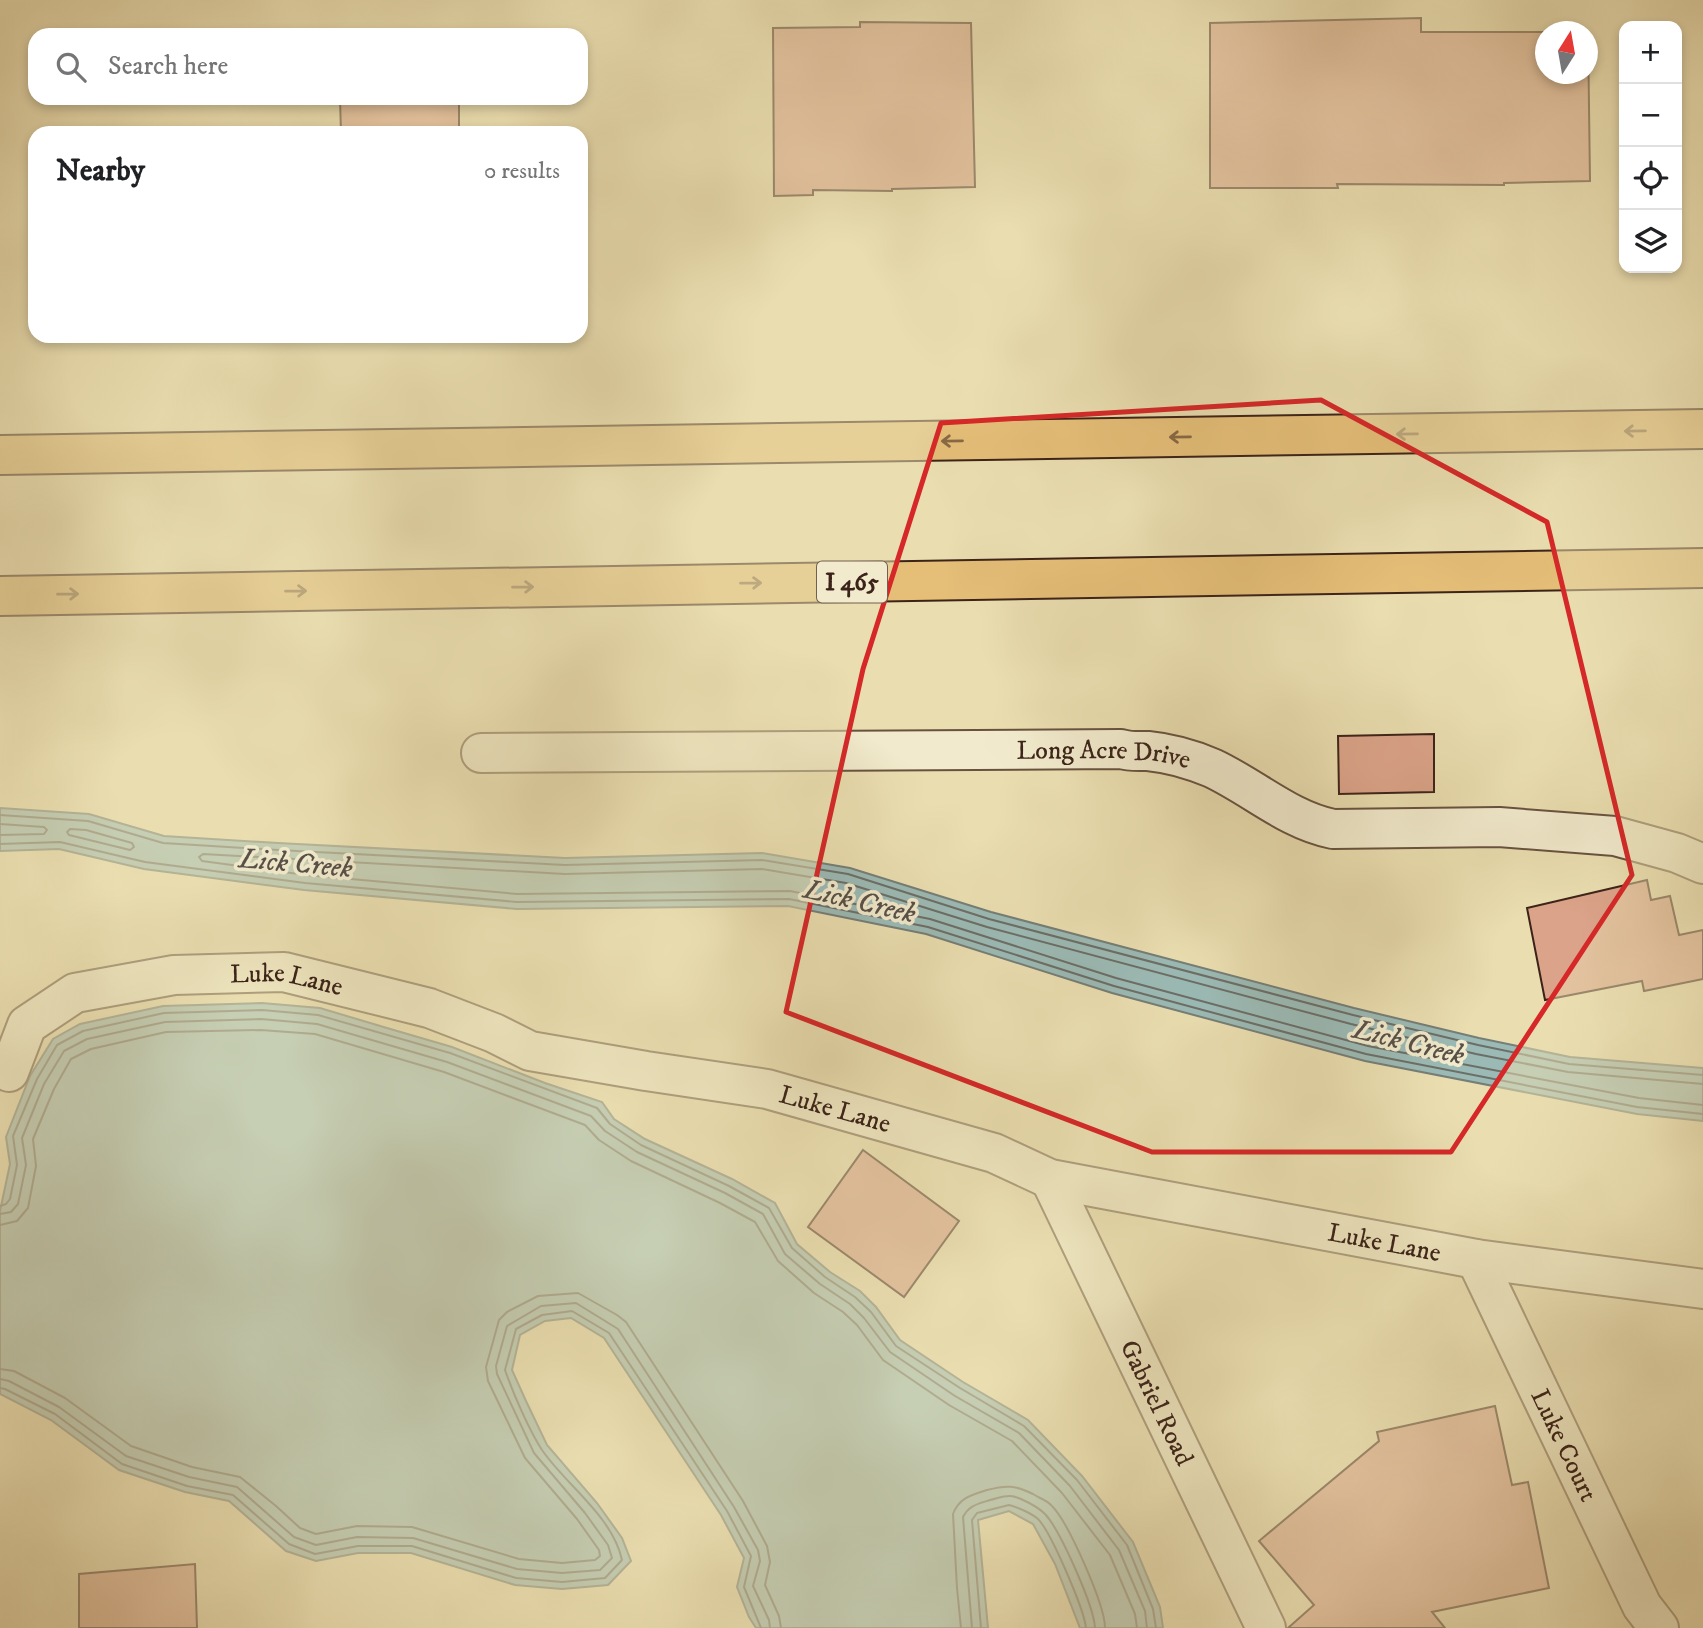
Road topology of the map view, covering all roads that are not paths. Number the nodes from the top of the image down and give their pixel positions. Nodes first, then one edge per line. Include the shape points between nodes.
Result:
1 (1703, 429) edge
2 (0, 455) edge
3 (1703, 568) edge
4 (0, 596) edge
5 (481, 753) dead end
6 (1703, 864) edge
7 (9, 1072) dead end
8 (1050, 1179) junction
9 (1476, 1259) junction
10 (1703, 1289) edge
11 (1266, 1628) edge
12 (1659, 1628) edge

1 -> 2 highway
4 -> 3 highway, I 465
5 - 6 street, Long Acre Drive via 1149,751 1212,768 1312,825 1333,829 1499,827 1615,836
7 - 8 street, Luke Lane via 27,1025 75,993 174,975 284,972 429,1008 530,1051 767,1088 994,1153
8 - 9 street, Luke Lane
8 - 11 street, Gabriel Road
9 - 10 street, Luke Lane
9 - 12 street, Luke Court via 1643,1606

